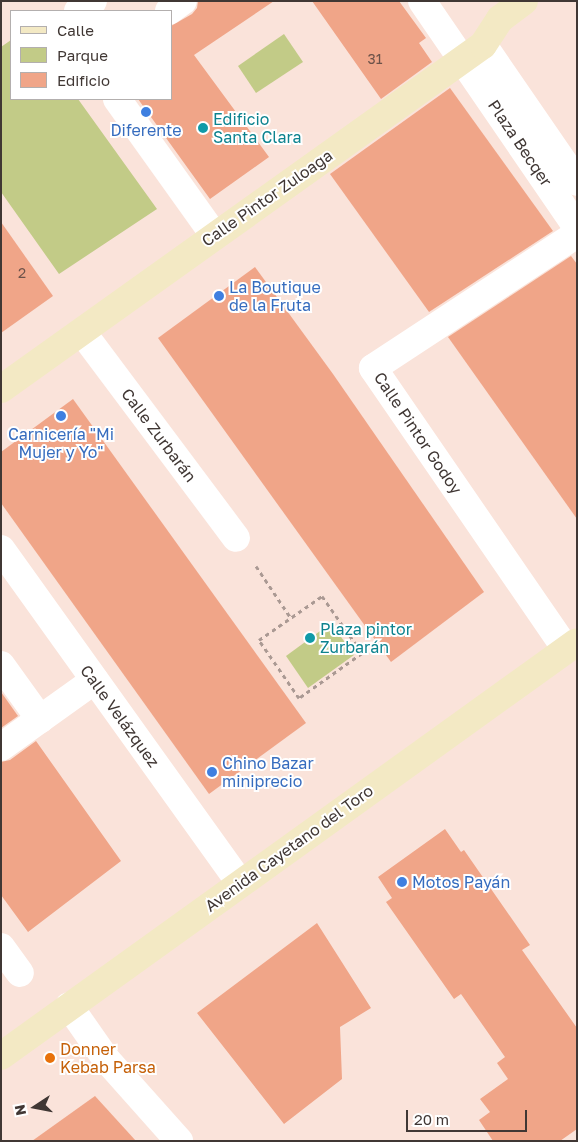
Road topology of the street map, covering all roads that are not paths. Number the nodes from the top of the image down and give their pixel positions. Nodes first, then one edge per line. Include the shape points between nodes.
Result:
1 (93, 1) edge
2 (183, 1) edge
3 (422, 1) edge
4 (524, 1) edge
5 (80, 10) edge
6 (170, 10) edge
7 (473, 52) junction
8 (118, 100) edge
9 (577, 182) edge
10 (577, 227) edge
11 (577, 234) edge
12 (214, 235) junction
13 (82, 332) junction
14 (1, 388) edge
15 (236, 538) dead end
16 (1, 549) edge
17 (572, 645) edge
18 (1, 665) edge
19 (95, 680) junction
20 (40, 719) junction
21 (1, 747) edge
22 (240, 882) junction
23 (1, 947) edge
24 (20, 973) dead end
25 (69, 1006) junction
26 (1, 1056) edge
27 (179, 1141) edge

1 - 5 street
2 - 6 street
3 - 7 street
4 - 7 main road, Calle Pintor Zuloaga via 500,19
7 - 9 street, Plaza Becqer
7 - 10 street, Plaza Becqer
7 - 12 main road, Calle Pintor Zuloaga
8 - 12 street
11 - 17 street, Calle Pintor Godoy via 373,368
12 - 13 main road, Calle Pintor Zuloaga
13 - 14 main road, Calle Pintor Zuloaga
13 - 15 street, Calle Zurbarán
16 - 19 street, Calle Velázquez
17 - 22 main road, Avenida Cayetano del Toro
18 - 20 street
19 - 20 street
19 - 22 street, Calle Velázquez
20 - 21 street
22 - 25 main road, Avenida Cayetano del Toro
23 - 24 street
25 - 26 main road, Avenida Cayetano del Toro
25 - 27 street via 106,1059

